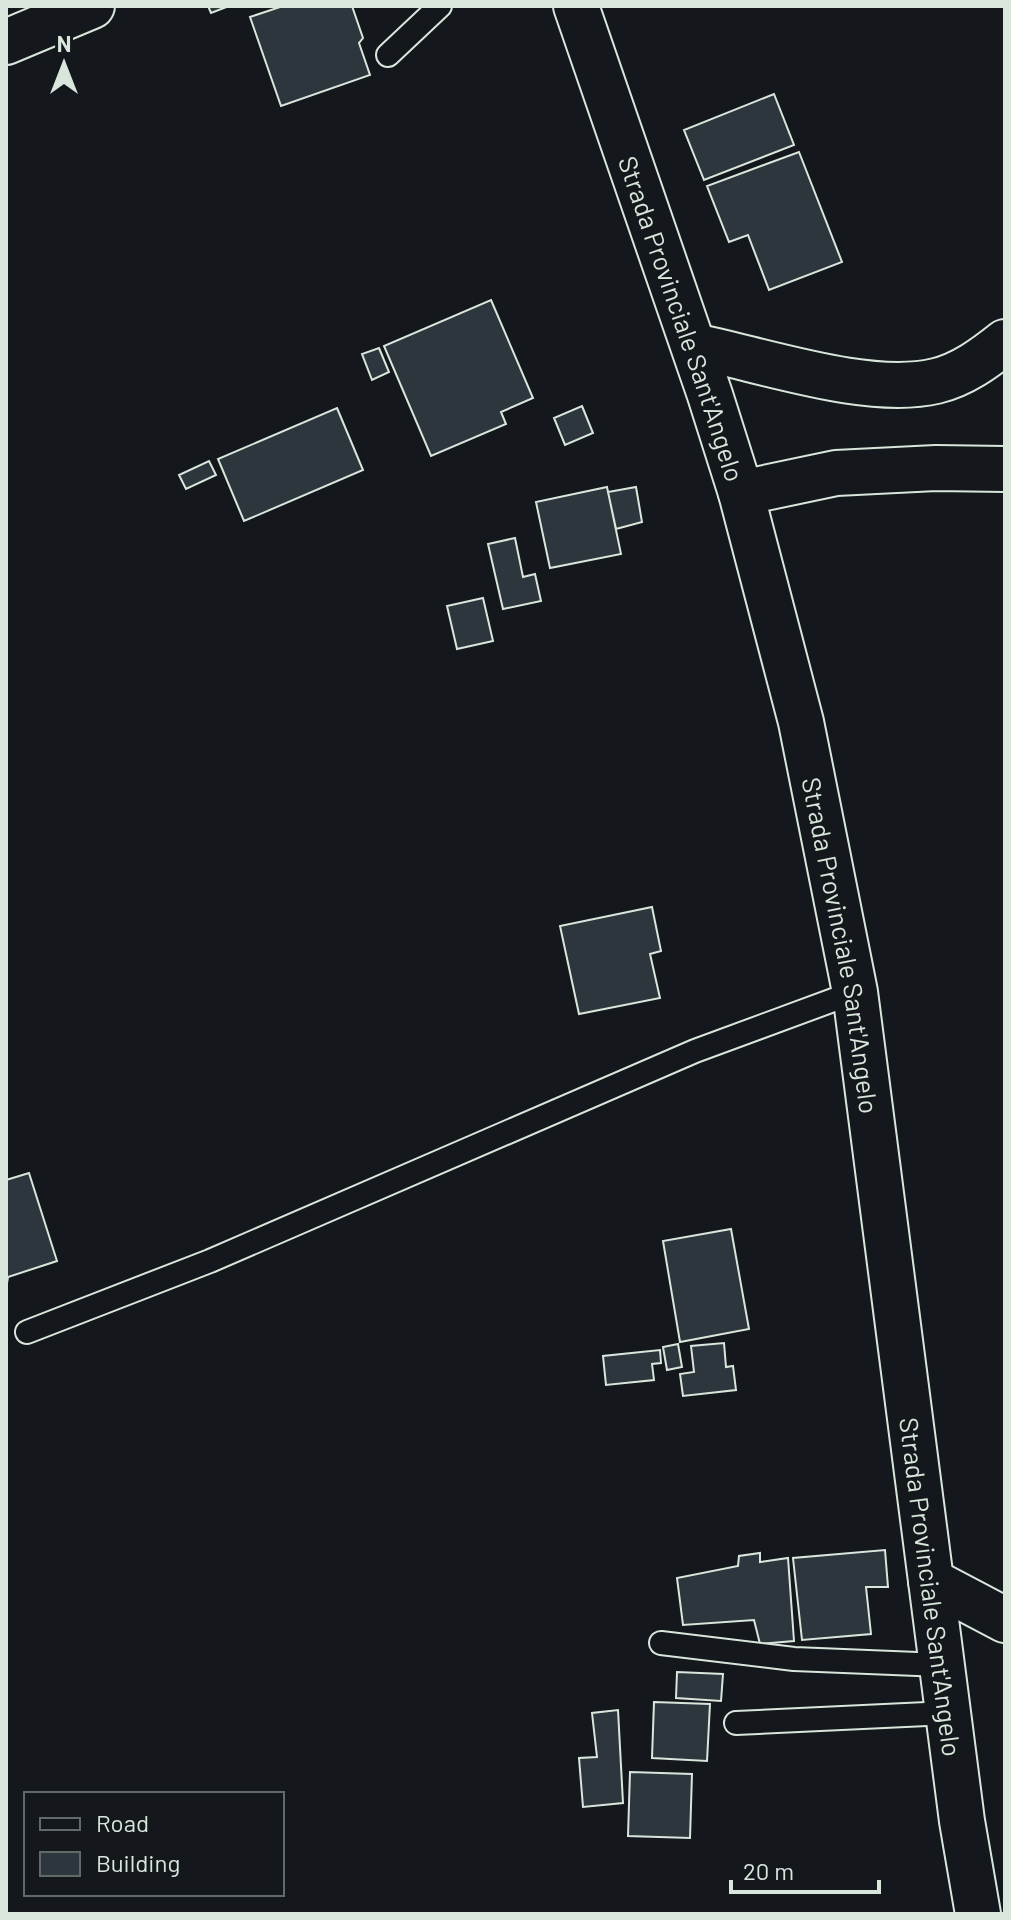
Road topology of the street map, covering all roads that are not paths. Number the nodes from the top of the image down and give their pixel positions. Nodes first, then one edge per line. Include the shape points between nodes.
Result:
1 (92, 6) edge
2 (440, 6) edge
3 (576, 6) edge
4 (6, 42) edge
5 (388, 55) dead end
6 (1005, 342) edge
7 (694, 346) junction
8 (1005, 469) edge
9 (741, 493) junction
10 (855, 992) junction
11 (27, 1332) dead end
12 (931, 1581) junction
13 (1005, 1620) edge
14 (661, 1643) dead end
15 (942, 1665) junction
16 (948, 1713) junction
17 (736, 1723) dead end
18 (978, 1914) edge

1 - 4 main road
2 - 5 lane
3 - 7 main road, Strada Provinciale Sant'Angelo
6 - 7 main road via 960,372 905,385 836,378
7 - 9 main road, Strada Provinciale Sant'Angelo
8 - 9 main road via 836,473
9 - 10 main road, Strada Provinciale Sant'Angelo via 801,722
10 - 11 lane via 695,1051 210,1261
10 - 12 main road, Strada Provinciale Sant'Angelo
12 - 13 main road
12 - 15 main road, Strada Provinciale Sant'Angelo
14 - 15 lane via 794,1659
15 - 16 main road, Strada Provinciale Sant'Angelo
16 - 17 lane
16 - 18 main road, Strada Provinciale Sant'Angelo

